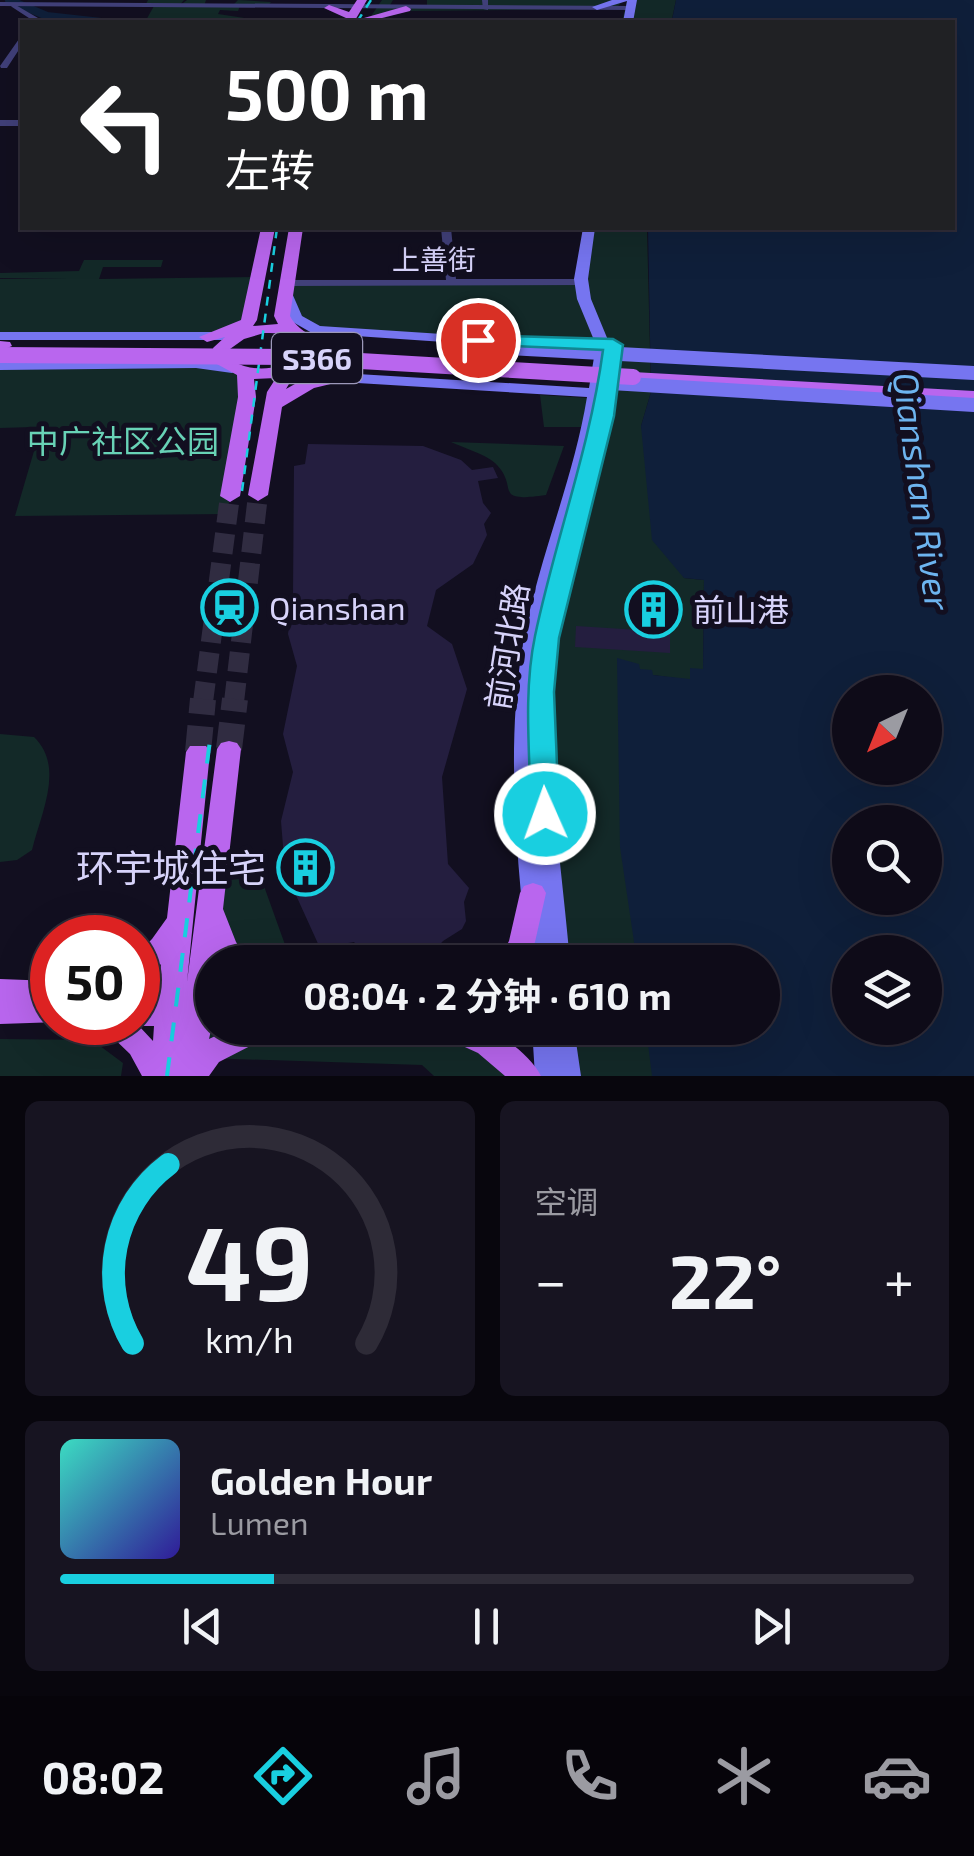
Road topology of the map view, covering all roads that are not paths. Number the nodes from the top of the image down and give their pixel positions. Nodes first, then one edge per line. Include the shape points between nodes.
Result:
1 (390, 0) edge
2 (182, 4) edge
3 (0, 5) edge
4 (16, 5) junction
5 (486, 5) edge
6 (333, 6) joint
7 (411, 8) junction
8 (597, 8) joint
9 (356, 9) edge
10 (626, 10) edge
11 (374, 11) edge
12 (35, 20) edge
13 (20, 43) edge
14 (19, 67) dead end
15 (268, 230) edge
16 (296, 230) edge
17 (446, 230) edge
18 (589, 230) edge
19 (599, 230) edge
20 (451, 281) junction
21 (582, 282) junction
22 (286, 288) junction
23 (254, 296) junction
24 (249, 320) junction
25 (289, 330) junction
26 (238, 335) junction
27 (0, 336) edge
28 (207, 336) junction
29 (307, 339) junction
30 (608, 345) junction
31 (0, 346) edge
32 (0, 355) edge
33 (0, 366) edge
34 (289, 370) junction
35 (238, 371) junction
36 (635, 371) junction
37 (974, 373) edge
38 (338, 377) junction
39 (974, 384) edge
40 (602, 394) junction
41 (974, 396) edge
42 (274, 404) junction
43 (974, 405) edge
44 (230, 496) tunnel mouth
45 (258, 496) tunnel mouth
46 (229, 749) tunnel mouth
47 (198, 752) tunnel mouth
48 (533, 893) junction
49 (211, 902) junction
50 (182, 915) junction
51 (204, 945) edge
52 (225, 945) edge
53 (520, 945) edge
54 (538, 945) edge
55 (557, 945) edge
56 (160, 949) edge
57 (0, 991) edge
58 (30, 992) edge
59 (160, 997) edge
60 (195, 1004) edge
61 (160, 1010) edge
62 (0, 1012) edge
63 (30, 1013) edge
64 (140, 1045) edge
65 (226, 1045) edge
66 (489, 1045) edge
67 (545, 1045) edge
68 (564, 1045) edge
69 (160, 1076) edge
70 (191, 1076) edge
71 (526, 1076) edge
72 (548, 1076) edge
73 (568, 1076) edge

1 - 7 main road
2 - 4 street
2 - 6 street
3 - 4 street
4 - 12 street
5 - 7 street
5 - 8 street
6 - 9 main road
7 - 11 main road
8 - 10 main road
9 - 11 street
13 - 14 street via 4,66
15 - 23 main road
16 - 22 main road
17 - 20 street
18 - 21 main road
19 - 30 main road via 592,290
20 - 21 street, 上善街
20 - 22 street, 上善街
21 - 30 main road via 584,300
22 - 23 main road via 270,301
22 - 25 main road via 282,316
22 - 30 main road via 296,318 317,330
23 - 24 main road
24 - 26 main road
24 - 28 main road
25 - 26 main road
25 - 29 main road
26 - 28 main road
26 - 35 main road via 220,356
27 - 28 main road
29 - 34 main road via 311,352
29 - 37 main road, bridge
30 - 40 main road, 前河北路
31 - 36 main road, S366 via 253,346
32 - 36 main road, S366, bridge via 292,357
33 - 35 main road via 196,364
34 - 35 main road
34 - 38 main road
34 - 42 main road
34 - 43 main road, bridge
35 - 44 main road via 247,397
36 - 39 main road, S366
36 - 41 main road, S366, bridge
38 - 40 main road
38 - 42 main road via 308,384
40 - 48 main road, 前河北路 via 532,649 524,779
40 - 55 main road, 前河北路 via 546,638 545,814
42 - 45 main road
46 - 49 main road
47 - 50 main road
48 - 53 main road
48 - 54 main road, 前河北路
49 - 51 main road
49 - 52 main road
50 - 56 main road
50 - 60 main road
57 - 58 main road
59 - 60 main road
60 - 61 main road
60 - 69 main road
60 - 70 main road
62 - 63 main road
64 - 69 main road
65 - 70 main road
66 - 71 main road
67 - 72 main road
68 - 73 main road

